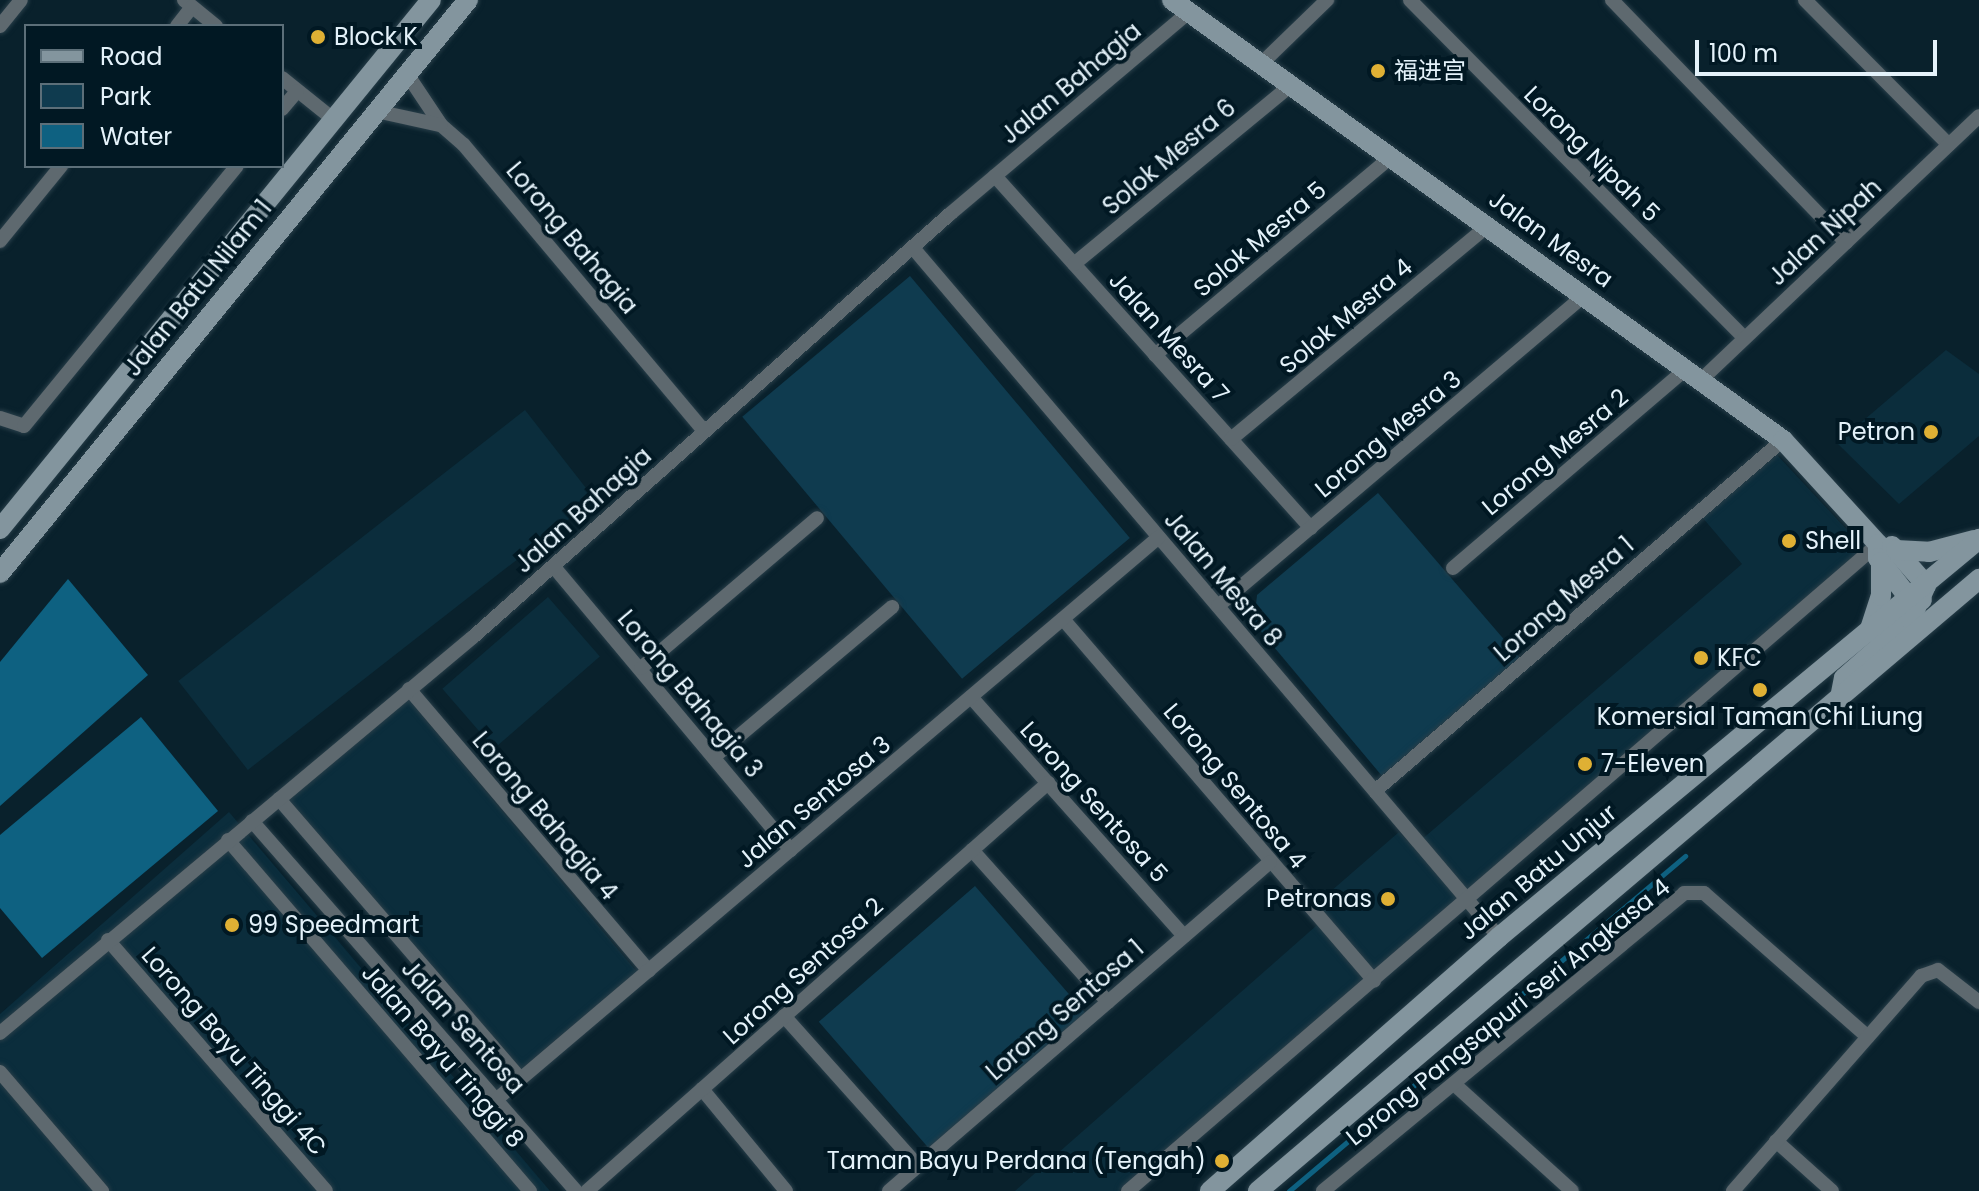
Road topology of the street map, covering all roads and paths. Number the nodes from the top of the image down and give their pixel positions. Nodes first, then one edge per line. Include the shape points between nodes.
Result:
1 (21, 0) edge
2 (431, 0) edge
3 (468, 0) edge
4 (1327, 0) edge
5 (1410, 0) edge
6 (1612, 0) edge
7 (1805, 0) edge
8 (188, 4) edge
9 (1180, 6) edge
10 (178, 24) edge
11 (213, 24) edge
12 (0, 26) edge
13 (1262, 63) junction
14 (407, 74) junction
15 (284, 80) edge
16 (1292, 84) junction
17 (297, 91) junction
18 (284, 107) edge
19 (376, 111) junction
20 (1979, 116) edge
21 (333, 119) junction
22 (441, 125) junction
23 (1949, 145) junction
24 (1392, 156) junction
25 (59, 168) edge
26 (235, 168) edge
27 (995, 176) junction
28 (1488, 226) junction
29 (0, 241) edge
30 (1846, 242) junction
31 (914, 249) junction
32 (1074, 264) junction
33 (1585, 295) junction
34 (169, 316) junction
35 (193, 335) junction
36 (1744, 338) junction
37 (1155, 355) junction
38 (1694, 375) junction
39 (0, 418) edge
40 (704, 431) junction
41 (1231, 439) junction
42 (1783, 440) junction
43 (817, 518) dead end
44 (1311, 528) junction
45 (0, 529) edge
46 (1159, 537) junction
47 (1979, 539) edge
48 (1885, 552) junction
49 (1979, 564) edge
50 (554, 567) junction
51 (1453, 568) dead end
52 (0, 573) edge
53 (1979, 579) edge
54 (1920, 594) junction
55 (1218, 606) junction
56 (892, 607) dead end
57 (1063, 619) junction
58 (1869, 632) junction
59 (641, 668) junction
60 (409, 689) junction
61 (971, 697) junction
62 (1840, 699) junction
63 (714, 757) junction
64 (1048, 783) junction
65 (1375, 791) junction
66 (279, 799) junction
67 (252, 821) junction
68 (228, 840) junction
69 (791, 850) junction
70 (972, 850) junction
71 (1270, 862) junction
72 (1469, 901) junction
73 (1184, 936) junction
74 (1499, 937) junction
75 (108, 940) junction
76 (649, 971) junction
77 (1374, 981) junction
78 (1108, 1002) junction
79 (1979, 1002) edge
80 (784, 1016) junction
81 (0, 1033) edge
82 (1868, 1037) junction
83 (0, 1072) edge
84 (521, 1079) junction
85 (1454, 1084) junction
86 (702, 1089) junction
87 (497, 1099) junction
88 (1776, 1141) junction
89 (918, 1166) junction
90 (102, 1191) edge
91 (326, 1191) edge
92 (530, 1191) edge
93 (576, 1191) edge
94 (587, 1191) edge
95 (786, 1191) edge
96 (889, 1191) edge
97 (1128, 1191) edge
98 (1210, 1191) edge
99 (1258, 1191) edge
100 (1323, 1191) edge
101 (1572, 1191) edge
102 (1733, 1191) edge
103 (1832, 1191) edge

1 - 12 street
2 - 21 main road, Jalan Batu Nilam 1
3 - 14 main road, Jalan Batu Nilam 1
4 - 13 street
5 - 36 street, Lorong Nipah 5
6 - 30 street
7 - 23 street
8 - 10 street
8 - 11 street
9 - 13 main road, Jalan Mesra
9 - 27 street, Jalan Bahagia
13 - 16 main road, Jalan Mesra
14 - 19 main road, Jalan Batu Nilam 1
14 - 22 street, Lorong Bahagia
15 - 17 street
16 - 24 main road, Jalan Mesra
16 - 32 street, Solok Mesra 6
17 - 18 street
17 - 21 street
19 - 22 street
19 - 35 main road, Jalan Batu Nilam 1
20 - 23 street, Jalan Nipah
21 - 34 main road, Jalan Batu Nilam 1
22 - 40 street, Lorong Bahagia via 464,145
23 - 30 street, Jalan Nipah
24 - 28 main road, Jalan Mesra
24 - 37 street, Solok Mesra 5
25 - 29 street
26 - 39 street via 24,426
27 - 31 street, Jalan Bahagia
27 - 32 street, Jalan Mesra 7
28 - 33 main road, Jalan Mesra
28 - 41 street, Solok Mesra 4
30 - 36 street, Jalan Nipah
31 - 40 street, Jalan Bahagia
31 - 46 street, Jalan Mesra 8
32 - 37 street, Jalan Mesra 7
33 - 38 main road, Jalan Mesra
33 - 44 street, Lorong Mesra 3
34 - 35 main road
34 - 45 main road, Jalan Batu Nilam 1
35 - 52 main road, Jalan Batu Nilam 1
36 - 38 street, Jalan Nipah
37 - 41 street, Jalan Mesra 7
38 - 42 main road, Jalan Mesra
38 - 51 street, Lorong Mesra 2
40 - 50 street, Jalan Bahagia
41 - 44 street, Jalan Mesra 7
42 - 48 main road, Jalan Mesra
42 - 65 street, Lorong Mesra 1
43 - 59 street
44 - 55 street, Lorong Mesra 3
46 - 55 street, Jalan Mesra 8
46 - 57 street, Jalan Sentosa 3
47 - 48 main road via 1929,552
47 - 54 main road, Jalan Batu Unjur
48 - 54 main road, Jalan Mesra
48 - 58 main road via 1881,596
48 - 72 street, Jalan Batu Unjur
49 - 54 main road via 1946,591
50 - 59 street, Lorong Bahagia 3
50 - 60 street, Jalan Bahagia
53 - 62 main road
54 - 58 main road, Jalan Batu Unjur
54 - 62 main road via 1895,636 1850,670
55 - 65 street, Jalan Mesra 8
56 - 63 street
57 - 61 street, Jalan Sentosa 3
57 - 71 street, Lorong Sentosa 4
58 - 74 main road, Jalan Batu Unjur
59 - 63 street, Lorong Bahagia 3
60 - 66 street, Jalan Bahagia
60 - 76 street, Lorong Bahagia 4
61 - 64 street, Lorong Sentosa 5
61 - 69 street, Jalan Sentosa 3
62 - 99 main road
63 - 69 street, Lorong Bahagia 3
64 - 70 street, Lorong Sentosa 2
64 - 73 street, Lorong Sentosa 5
65 - 72 street, Jalan Mesra 8
66 - 67 street, Jalan Bahagia
66 - 84 street
67 - 68 street, Jalan Bahagia
67 - 87 street, Jalan Sentosa
68 - 75 street, Jalan Bahagia
68 - 92 street, Jalan Bayu Tinggi 8
69 - 76 street, Jalan Sentosa 3
70 - 78 street
70 - 80 street, Lorong Sentosa 2
71 - 73 street, Lorong Sentosa 1
71 - 77 street, Lorong Sentosa 4
72 - 74 street, Jalan Mesra 8
72 - 77 street, Jalan Batu Unjur
73 - 78 street, Lorong Sentosa 1
74 - 98 main road, Jalan Batu Unjur
75 - 81 street, Jalan Bahagia
75 - 91 street, Lorong Bayu Tinggi 4C
76 - 84 street, Jalan Sentosa 3
77 - 97 street, Jalan Batu Unjur
78 - 89 street, Lorong Sentosa 1
79 - 82 street via 1938,970 1921,976
80 - 86 street, Lorong Sentosa 2
80 - 89 street
82 - 85 street, Lorong Pangsapuri Seri Angkasa 4 via 1704,893 1684,893
82 - 88 street
83 - 90 street
84 - 87 street, Jalan Sentosa 3
85 - 100 street, Lorong Pangsapuri Seri Angkasa 4
85 - 101 street
86 - 94 street, Lorong Sentosa 2
86 - 95 street
87 - 93 street, Jalan Sentosa
88 - 102 street
88 - 103 street
89 - 96 street, Lorong Sentosa 1

